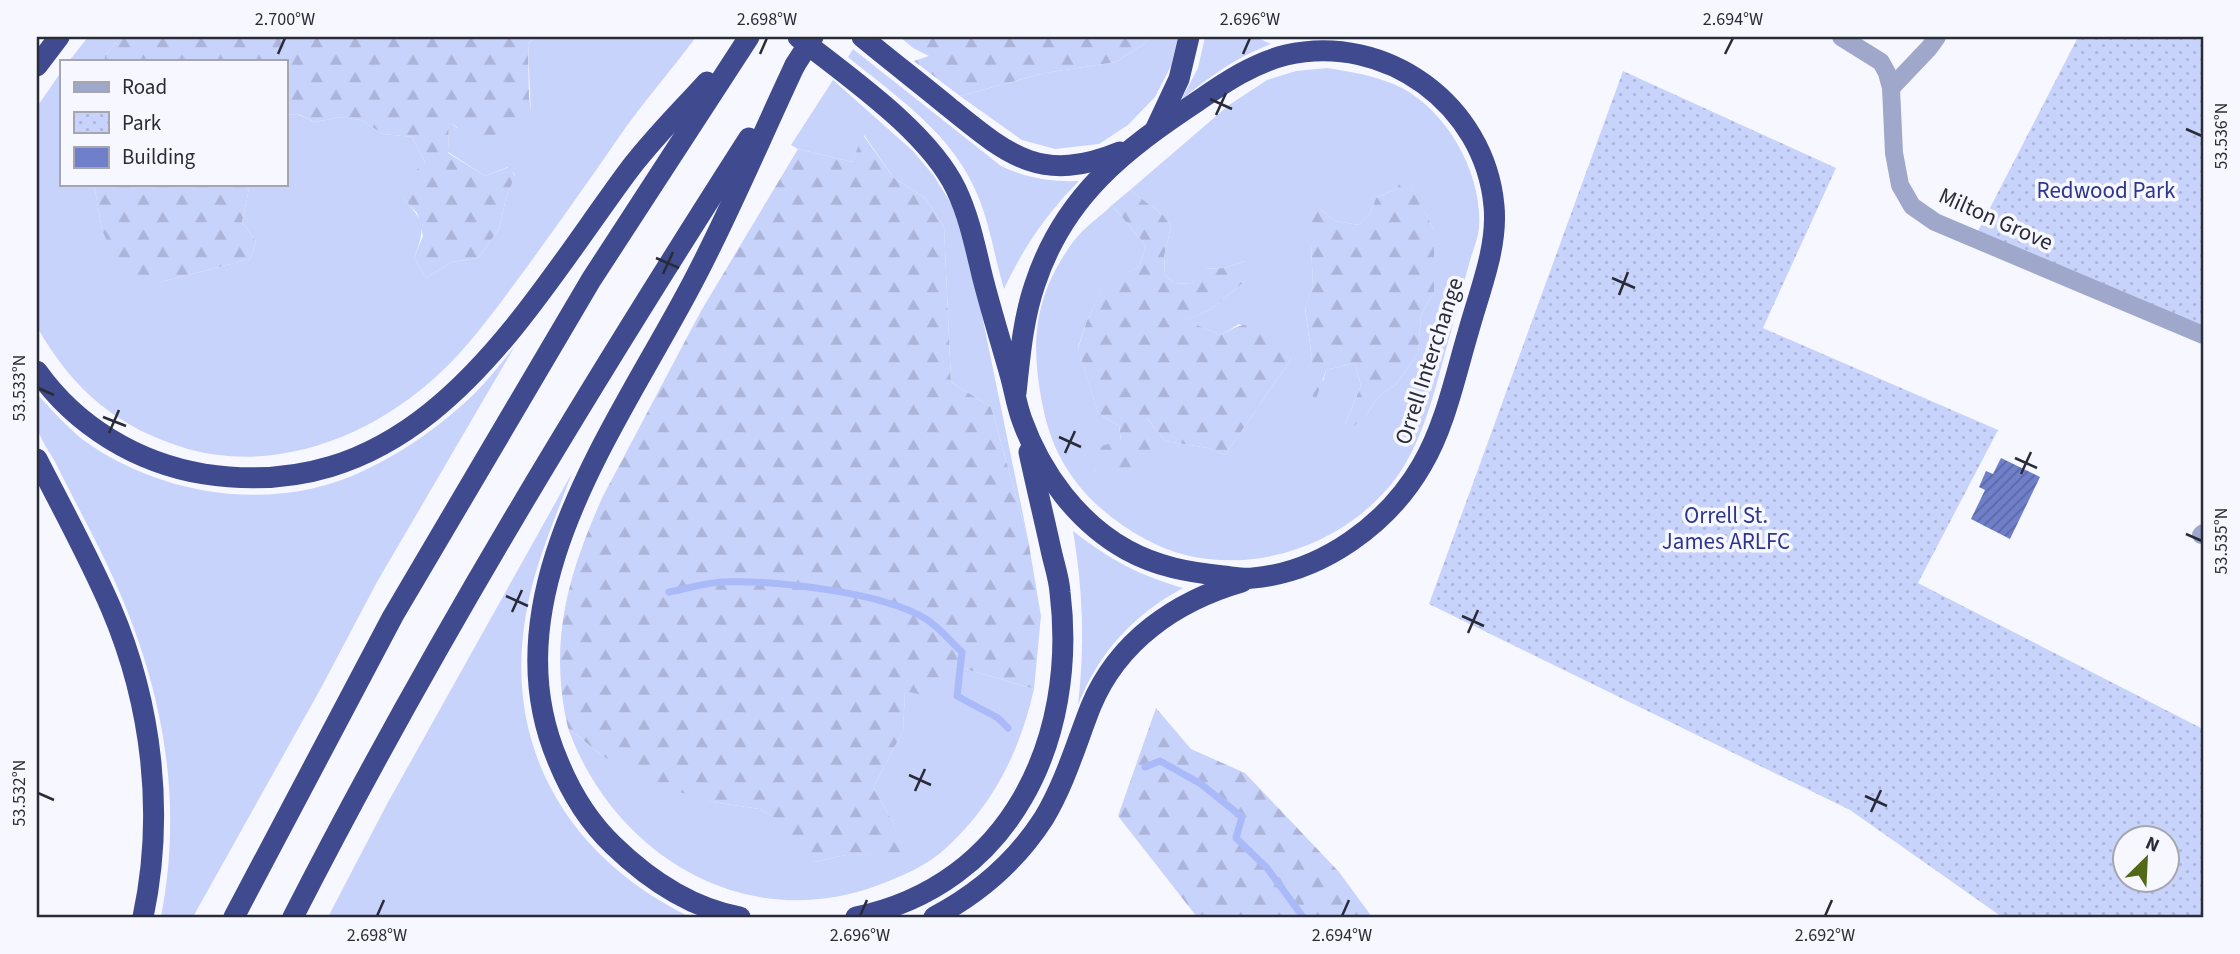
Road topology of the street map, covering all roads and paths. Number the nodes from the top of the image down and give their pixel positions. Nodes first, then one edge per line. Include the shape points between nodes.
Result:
1 (59, 37) edge
2 (748, 37) edge
3 (798, 37) edge
4 (813, 37) edge
5 (862, 37) edge
6 (1189, 37) edge
7 (1283, 37) edge
8 (1842, 37) edge
9 (1937, 37) edge
10 (1321, 50) junction
11 (795, 65) junction
12 (37, 66) edge
13 (1891, 88) junction
14 (1155, 130) junction
15 (1132, 147) junction
16 (2203, 335) edge
17 (37, 371) edge
18 (1016, 393) junction
19 (1021, 419) junction
20 (37, 459) edge
21 (1250, 579) junction
22 (143, 917) edge
23 (234, 917) edge
24 (293, 917) edge
25 (740, 917) edge
26 (856, 917) edge
27 (934, 917) edge

1 - 12 highway
2 - 17 highway via 628,171 501,344 424,420 370,452 321,469 282,476 193,472 110,440 63,403
2 - 23 highway via 592,280 393,616
3 - 18 highway, Orrell Interchange via 922,140 946,172 970,225
4 - 11 highway, bridge
5 - 15 highway, Orrell Interchange via 998,147 1022,159 1070,166
6 - 14 highway via 1179,79
7 - 10 highway
8 - 13 street, Milton Grove via 1881,62
9 - 13 street
10 - 14 highway, Orrell Interchange via 1286,55 1244,72
10 - 21 highway, Orrell Interchange via 1389,63 1437,93 1463,120 1490,175 1495,211 1492,249 1439,429 1411,483 1377,523 1337,550 1303,566
11 - 24 highway via 621,338 438,651
11 - 25 highway via 696,275 582,490 547,580 539,622 540,707 549,741 578,803 602,834 656,881 692,901
13 - 16 street, Milton Grove via 1894,153 1900,185 1912,206 1936,222
14 - 15 highway, Orrell Interchange
15 - 18 highway, Orrell Interchange via 1080,198 1046,253 1023,329
18 - 19 highway, Orrell Interchange
19 - 21 highway, Orrell Interchange via 1064,497 1123,548 1178,570
19 - 26 highway via 1060,592 1062,649 1052,734 1023,800 975,858 912,899
20 - 22 highway via 111,607 141,702 153,796
21 - 27 highway via 1173,610 1126,650 1103,681 1056,796 1024,847 977,890

